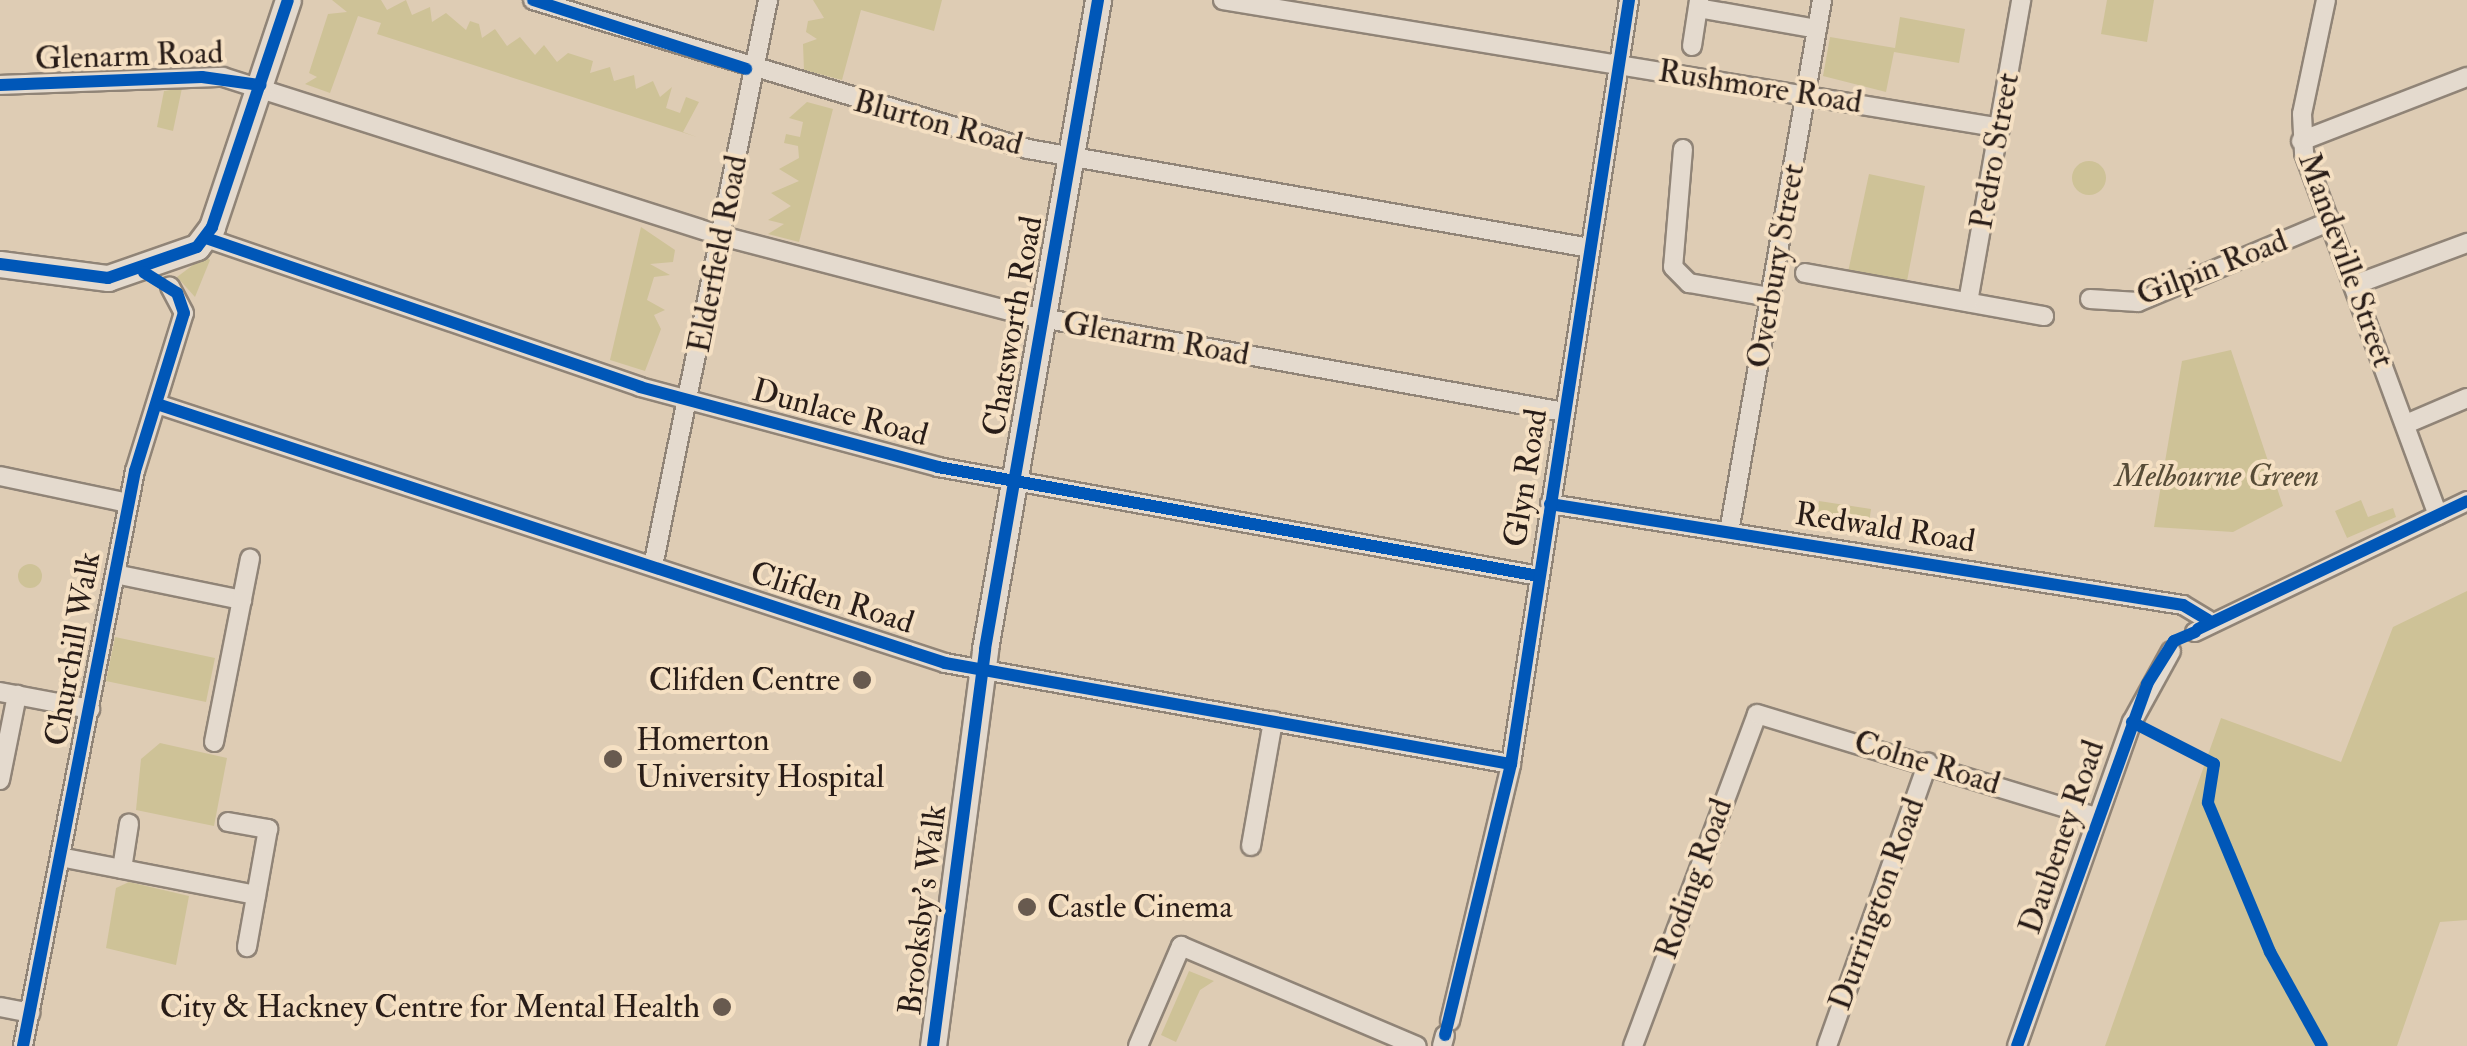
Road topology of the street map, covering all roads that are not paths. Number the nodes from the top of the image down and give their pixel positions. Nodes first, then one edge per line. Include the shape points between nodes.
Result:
1 (288, 0) edge
2 (533, 0) edge
3 (768, 0) edge
4 (1098, 0) edge
5 (1223, 0) edge
6 (1629, 0) edge
7 (1822, 0) edge
8 (2021, 0) edge
9 (2326, 0) edge
10 (1699, 4) edge
11 (1817, 29) junction
12 (1692, 46) dead end
13 (1620, 65) junction
14 (754, 72) junction
15 (2467, 77) edge
16 (0, 85) edge
17 (260, 86) junction
18 (1806, 95) junction
19 (2000, 128) junction
20 (2302, 141) junction
21 (1683, 149) dead end
22 (1070, 156) junction
23 (2331, 222) junction
24 (722, 236) junction
25 (206, 238) junction
26 (2467, 244) edge
27 (1590, 248) junction
28 (0, 264) edge
29 (1805, 273) dead end
30 (2354, 285) junction
31 (170, 288) dead end
32 (1769, 297) junction
33 (2090, 299) dead end
34 (1968, 302) junction
35 (2044, 316) dead end
36 (1044, 319) junction
37 (2467, 398) edge
38 (688, 401) junction
39 (157, 404) junction
40 (1564, 412) junction
41 (2406, 424) junction
42 (0, 476) edge
43 (1014, 485) junction
44 (2467, 501) edge
45 (128, 503) junction
46 (1550, 504) junction
47 (2438, 515) junction
48 (1729, 532) junction
49 (250, 558) dead end
50 (653, 566) junction
51 (115, 574) junction
52 (1538, 576) junction
53 (242, 600) junction
54 (2171, 652) dead end
55 (982, 673) junction
56 (9, 694) edge
57 (90, 709) junction
58 (1757, 714) joint
59 (1273, 721) junction
60 (214, 742) dead end
61 (1928, 762) junction
62 (1511, 764) junction
63 (0, 780) edge
64 (967, 781) joint
65 (2097, 818) junction
66 (228, 822) dead end
67 (129, 824) dead end
68 (1251, 846) dead end
69 (60, 857) junction
70 (122, 869) junction
71 (256, 896) junction
72 (246, 946) dead end
73 (0, 1007) edge
74 (30, 1013) junction
75 (1446, 1034) edge
76 (23, 1046) edge
77 (933, 1046) edge
78 (1138, 1046) edge
79 (1418, 1046) edge
80 (1633, 1046) edge
81 (1826, 1046) edge
82 (2017, 1046) edge

1 - 17 street
2 - 14 street, Blurton Road
3 - 14 street, Elderfield Road
4 - 22 street, Chatsworth Road
5 - 13 street, Rushmore Road
6 - 13 street, Glyn Road
7 - 11 street, Overbury Street
8 - 19 street, Pedro Street
9 - 20 street, Mandeville Street
10 - 11 street
10 - 12 street
11 - 18 street, Overbury Street
13 - 18 street, Rushmore Road
13 - 27 street, Glyn Road
14 - 22 street, Blurton Road
14 - 24 street, Elderfield Road
15 - 20 street
16 - 17 street, Glenarm Road via 202,76
17 - 24 street, Glenarm Road
17 - 25 street
18 - 19 street, Rushmore Road
18 - 32 street, Overbury Street
19 - 34 street, Pedro Street
20 - 23 street, Mandeville Street
21 - 32 street via 1668,248 1673,267 1689,283
22 - 27 street, Blurton Road
22 - 36 street, Chatsworth Road
23 - 30 street, Mandeville Street
23 - 33 street, Gilpin Road via 2138,302
24 - 36 street, Glenarm Road
24 - 38 street, Elderfield Road
25 - 28 street via 170,263 108,278
25 - 38 street, Dunlace Road
26 - 30 street
27 - 40 street, Glyn Road
29 - 34 street
30 - 41 street, Mandeville Street
31 - 39 street, Churchill Walk via 184,313
32 - 48 street, Overbury Street
34 - 35 street
36 - 40 street, Glenarm Road
36 - 43 street, Chatsworth Road
37 - 41 street
38 - 43 street, Dunlace Road
38 - 50 street, Elderfield Road
39 - 45 street, Churchill Walk
39 - 50 street, Clifden Road
40 - 46 street, Glyn Road
41 - 47 street, Mandeville Street
42 - 45 street
43 - 52 street, Dunlace Road
43 - 55 street, Chatsworth Road
44 - 47 street
45 - 51 street, Churchill Walk
46 - 48 street, Redwald Road
46 - 52 street, Glyn Road
47 - 48 street, Redwald Road via 2201,626 2183,605
49 - 53 street
50 - 55 street, Clifden Road
51 - 53 street
51 - 57 street, Churchill Walk
52 - 62 street, Glyn Road
53 - 60 street
54 - 65 street, Daubeney Road via 2147,684
55 - 59 street, Clifden Road
55 - 64 street, Chatsworth Road
56 - 57 street
56 - 63 street
57 - 69 street, Churchill Walk
58 - 61 street, Colne Road
58 - 80 street, Roding Road
59 - 62 street, Clifden Road
59 - 68 street
61 - 65 street, Colne Road
61 - 81 street, Durrington Road
62 - 75 street, Glyn Road
64 - 77 street, Brooksby's Walk
65 - 82 street, Daubeney Road
66 - 71 street via 268,829
67 - 70 street
69 - 70 street
69 - 74 street, Churchill Walk
70 - 71 street
71 - 72 street
73 - 74 street
74 - 76 street, Churchill Walk
78 - 79 street via 1181,946

